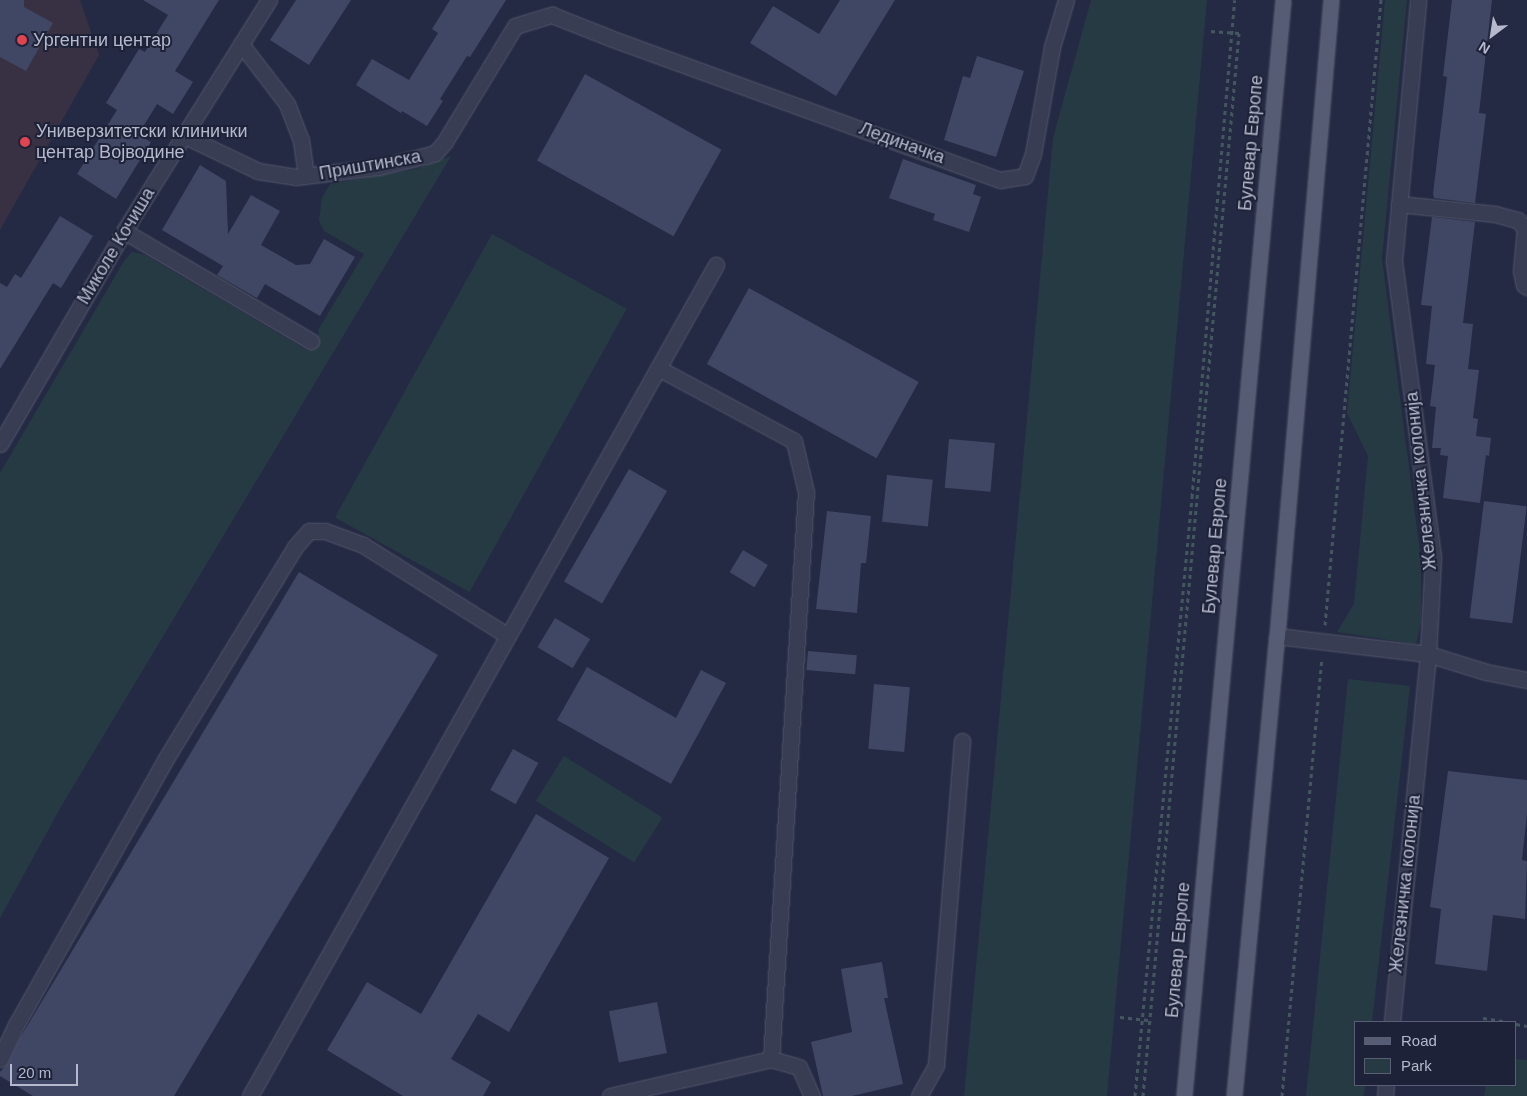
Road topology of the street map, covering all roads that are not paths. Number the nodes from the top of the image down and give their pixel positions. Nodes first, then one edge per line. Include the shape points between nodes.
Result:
1 (269, 0) edge
2 (1066, 0) edge
3 (1283, 0) edge
4 (1331, 0) edge
5 (1418, 0) edge
6 (610, 38) joint
7 (241, 44) junction
8 (183, 135) junction
9 (306, 176) junction
10 (1399, 204) junction
11 (124, 231) junction
12 (716, 265) dead end
13 (1527, 287) edge
14 (311, 341) dead end
15 (658, 368) junction
16 (0, 444) edge
17 (508, 636) junction
18 (1277, 636) junction
19 (1428, 654) junction
20 (1527, 680) edge
21 (962, 741) dead end
22 (1392, 1021) edge
23 (0, 1059) edge
24 (771, 1059) junction
25 (250, 1096) edge
26 (610, 1096) edge
27 (812, 1096) edge
28 (919, 1096) edge
29 (1184, 1096) edge
30 (1234, 1096) edge

1 - 7 street, Миколе Кочиша
2 - 6 street, Лединачка via 1052,47 1033,154 1025,176 1000,180
3 - 29 main road, Булевар Европе
4 - 18 main road
5 - 10 street, Железничка колонија
6 - 9 street, Приштинска via 552,15 516,26 435,153 378,167
7 - 8 street, Миколе Кочиша
7 - 9 street via 287,104 301,140
8 - 9 street, Приштинска via 258,171
8 - 11 street, Миколе Кочиша
10 - 13 street via 1495,214 1518,220 1525,229 1521,271
10 - 19 street, Железничка колонија via 1394,260 1433,557
11 - 14 street
11 - 16 street, Миколе Кочиша
12 - 15 street
15 - 17 street
15 - 24 street via 794,441 806,492
17 - 23 street via 363,545 325,530 309,531 165,760 17,1023
17 - 25 street
18 - 19 street
18 - 30 main road
19 - 20 street via 1486,672
19 - 22 street, Железничка колонија
21 - 28 street via 936,1065
24 - 26 street
24 - 27 street via 799,1067

